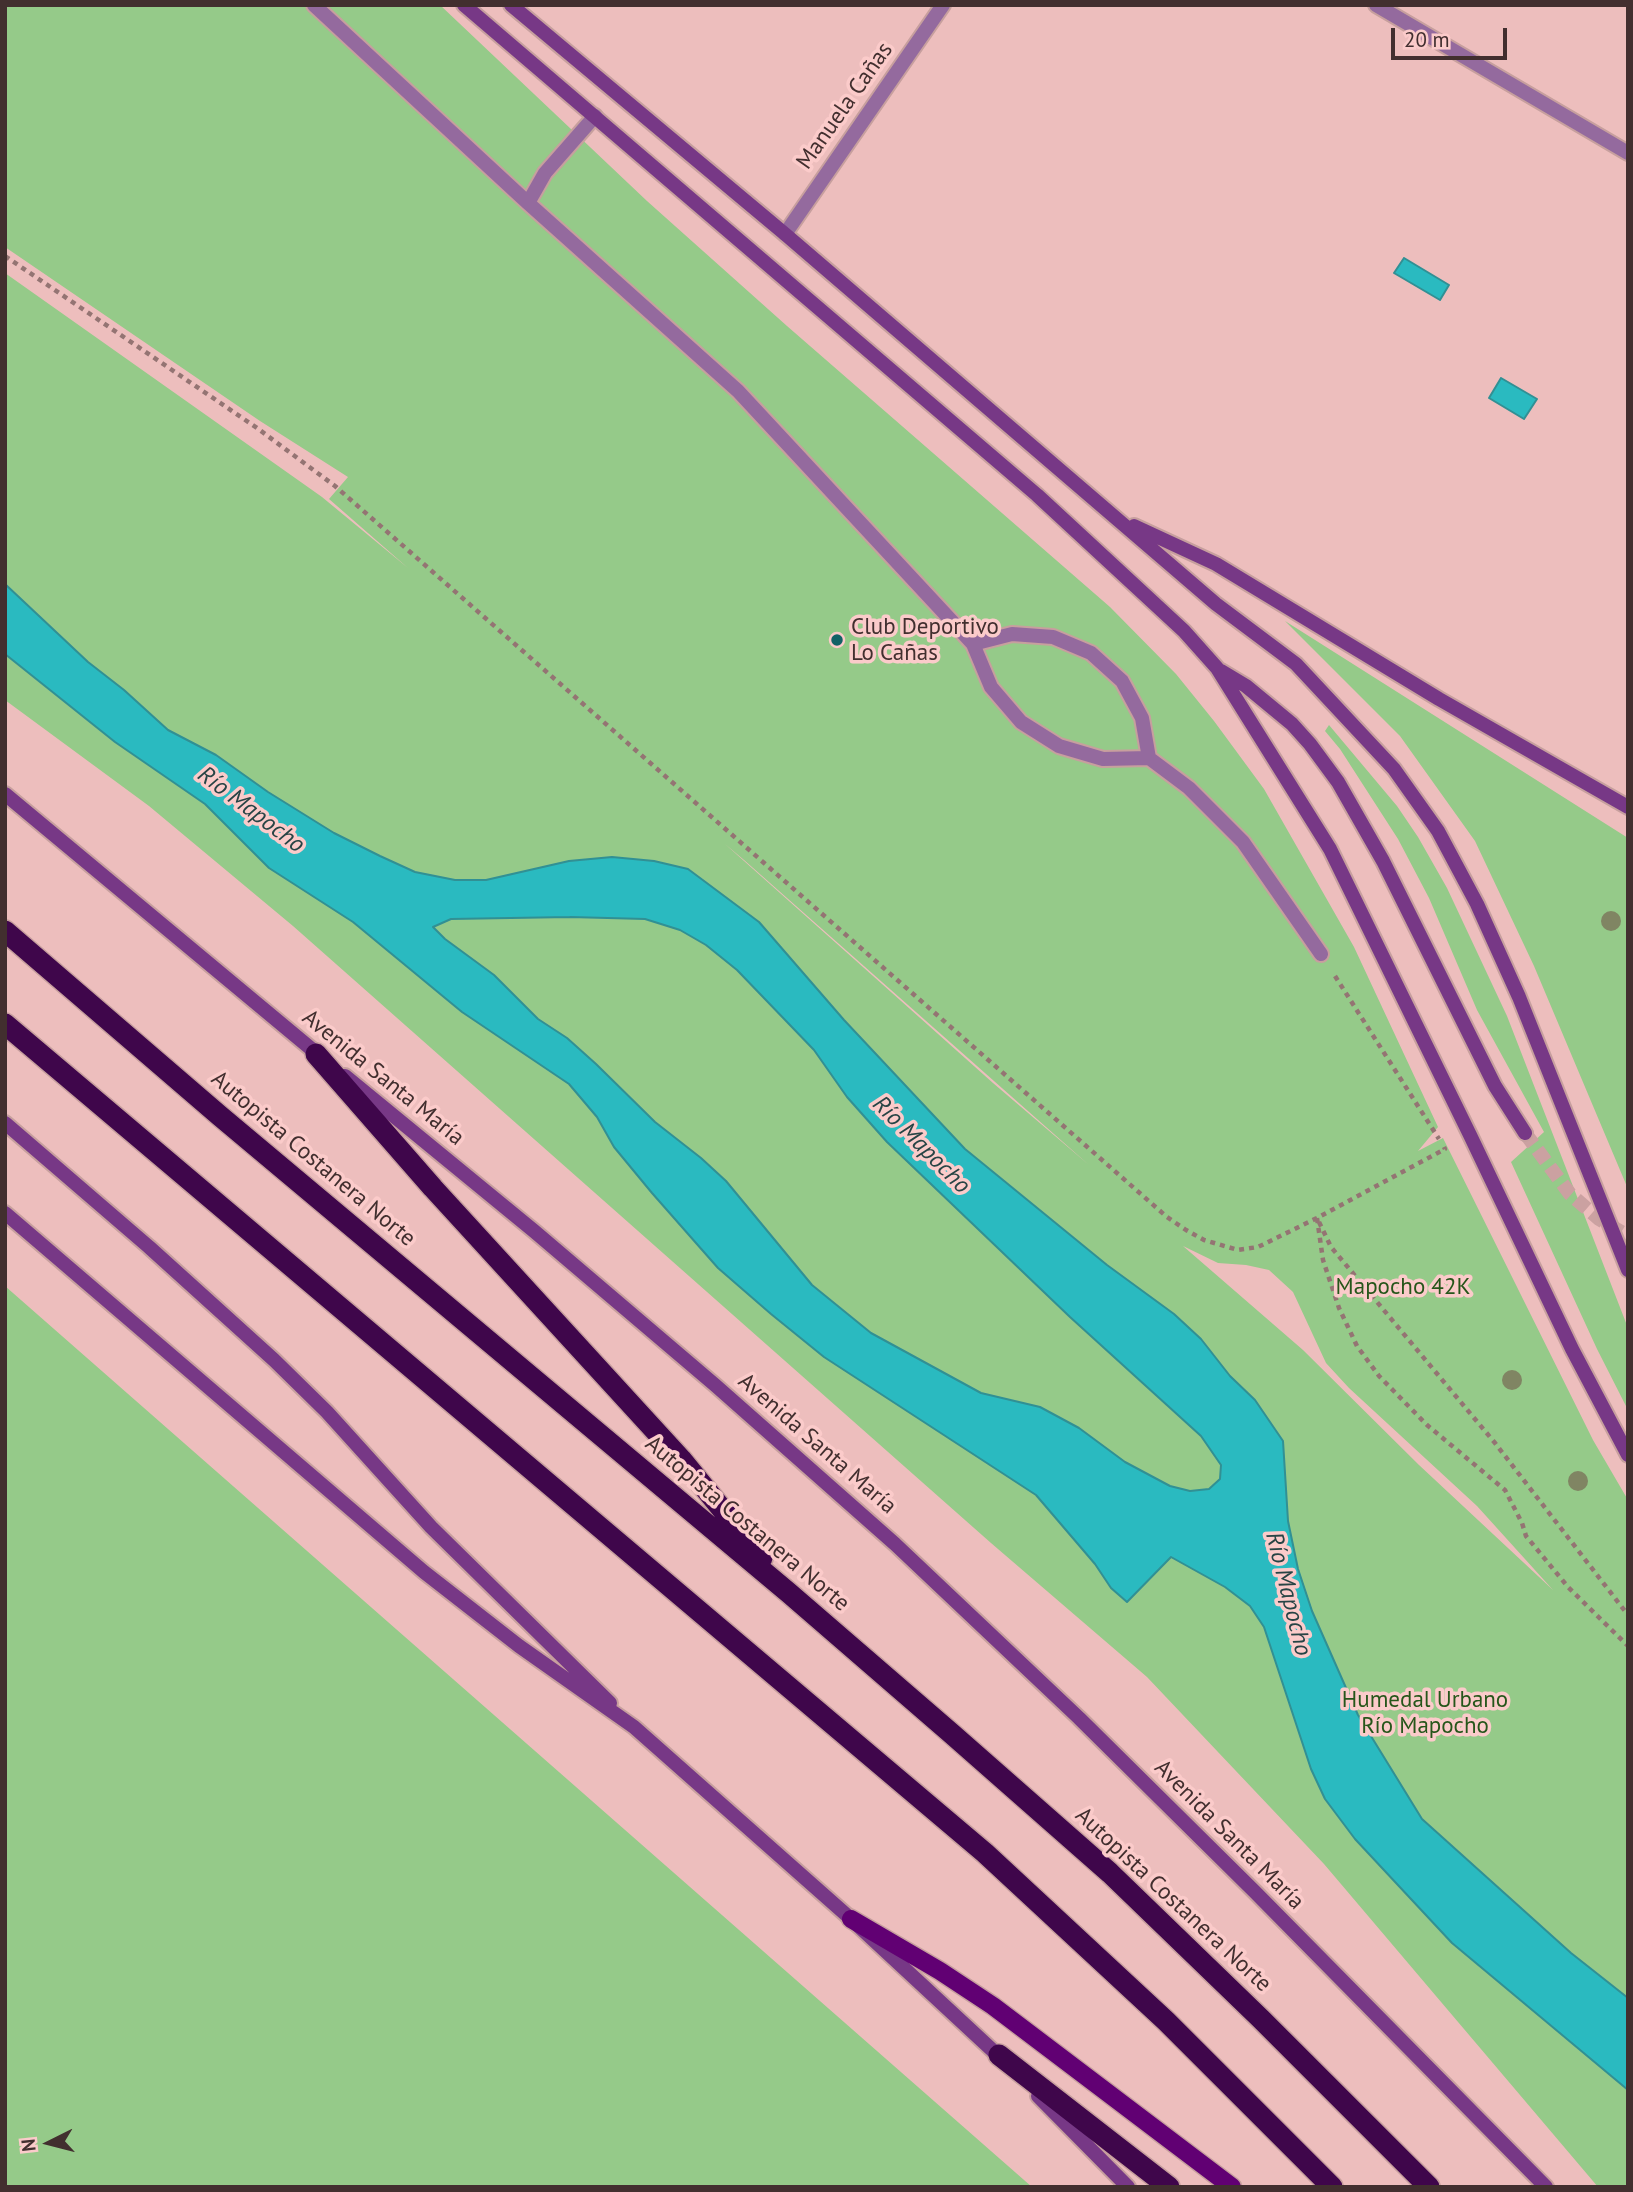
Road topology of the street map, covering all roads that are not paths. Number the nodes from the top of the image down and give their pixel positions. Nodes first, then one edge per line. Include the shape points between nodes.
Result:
1 (314, 5) edge
2 (464, 5) edge
3 (511, 5) edge
4 (943, 5) edge
5 (1376, 5) edge
6 (595, 116) junction
7 (1628, 153) edge
8 (528, 203) junction
9 (785, 234) junction
10 (1120, 520) junction
11 (973, 644) junction
12 (1217, 668) junction
13 (1149, 758) junction
14 (5, 794) edge
15 (1628, 807) edge
16 (5, 808) edge
17 (43, 826) junction
18 (5, 931) edge
19 (1321, 954) road end
20 (5, 1024) edge
21 (317, 1054) junction
22 (5, 1123) edge
23 (1525, 1133) tunnel mouth
24 (5, 1213) edge
25 (1628, 1270) edge
26 (1628, 1455) edge
27 (789, 1593) junction
28 (634, 1727) junction
29 (850, 1919) junction
30 (999, 2055) junction
31 (1128, 2187) edge
32 (1169, 2187) edge
33 (1232, 2187) edge
34 (1332, 2187) edge
35 (1429, 2187) edge
36 (1546, 2187) edge

1 - 8 street
2 - 6 main road
3 - 9 main road
4 - 9 street, Manuela Cañas
5 - 7 street
6 - 8 street via 545,173
6 - 12 main road via 1037,495 1184,631
8 - 11 street via 737,391
9 - 10 main road
10 - 15 main road via 1216,564
10 - 25 main road via 1216,604 1296,664 1394,769 1438,831 1519,998
11 - 13 street via 991,687 1021,722 1059,746 1103,759
11 - 13 street via 1012,634 1053,637 1091,653 1122,681 1142,718
12 - 23 main road via 1292,724 1338,782 1489,1076
12 - 26 main road via 1330,849
13 - 19 street via 1189,788 1243,842
14 - 17 main road, Avenida Santa María
16 - 17 main road
17 - 21 main road, Avenida Santa María
18 - 27 highway, Autopista Costanera Norte
20 - 34 highway via 985,1853 1166,2021
21 - 27 highway via 681,1459
21 - 36 main road, Avenida Santa María via 534,1231 895,1544 1088,1727
22 - 28 main road via 274,1360 431,1527
24 - 28 main road via 424,1572
27 - 35 highway, Autopista Costanera Norte via 1110,1873
28 - 29 main road
29 - 30 main road
29 - 33 main road via 993,2006
30 - 31 main road
30 - 32 highway

